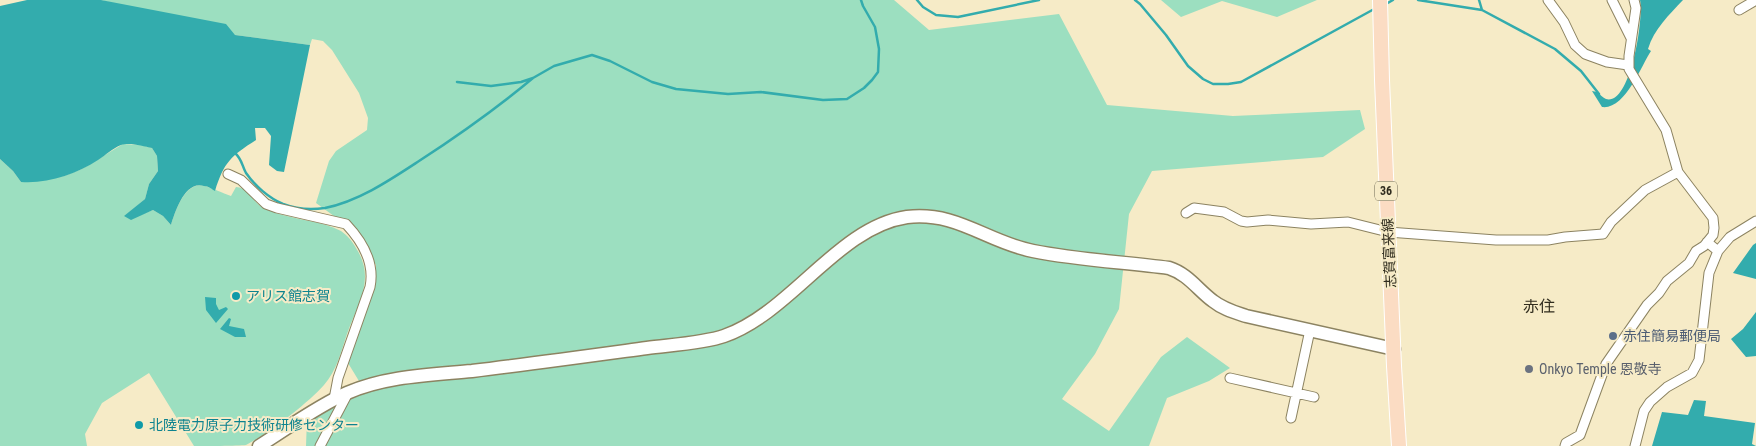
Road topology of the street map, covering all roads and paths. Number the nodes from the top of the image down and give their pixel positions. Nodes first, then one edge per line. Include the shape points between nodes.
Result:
1 (1380, 0) edge
2 (1548, 0) edge
3 (1612, 0) edge
4 (1634, 0) edge
5 (1756, 0) edge
6 (1738, 10) dead end
7 (1631, 38) junction
8 (1629, 67) junction
9 (1678, 172) junction
10 (228, 174) dead end
11 (1186, 213) dead end
12 (1756, 222) edge
13 (1388, 232) junction
14 (1707, 242) junction
15 (1718, 250) junction
16 (1310, 330) junction
17 (1394, 349) junction
18 (1230, 378) dead end
19 (348, 392) junction
20 (1298, 393) junction
21 (1314, 397) dead end
22 (334, 399) junction
23 (1291, 418) dead end
24 (259, 446) edge
25 (320, 446) edge
26 (1400, 446) edge
27 (1565, 446) edge
28 (1635, 446) edge

1 - 13 main road, 志賀富来線 / 36
2 - 8 street via 1575,45 1585,54
3 - 7 street
4 - 7 street via 1636,8
5 - 6 street
7 - 8 street
8 - 9 street via 1666,130
9 - 13 street via 1645,190 1603,234 1548,240 1496,240
9 - 14 street via 1713,218 1713,235
10 - 22 street via 241,180 266,204 346,224 368,255 372,267 370,287 338,378
11 - 13 street via 1194,208 1224,212 1247,222 1348,222
12 - 15 street via 1730,237
13 - 17 main road, 志賀富来線 / 36
14 - 15 street
14 - 27 street via 1667,281 1630,329 1606,364 1580,435
15 - 28 street via 1709,273 1699,360 1692,373 1667,387 1644,410
16 - 17 street
16 - 19 street via 1225,309 1188,277 1169,268 1032,251 938,217 906,218 866,231 772,310 720,337 552,362 405,378
16 - 20 street
17 - 26 main road, 志賀富来線 / 36
18 - 20 street
19 - 22 street
19 - 25 street
20 - 21 street
20 - 23 street
22 - 24 street

